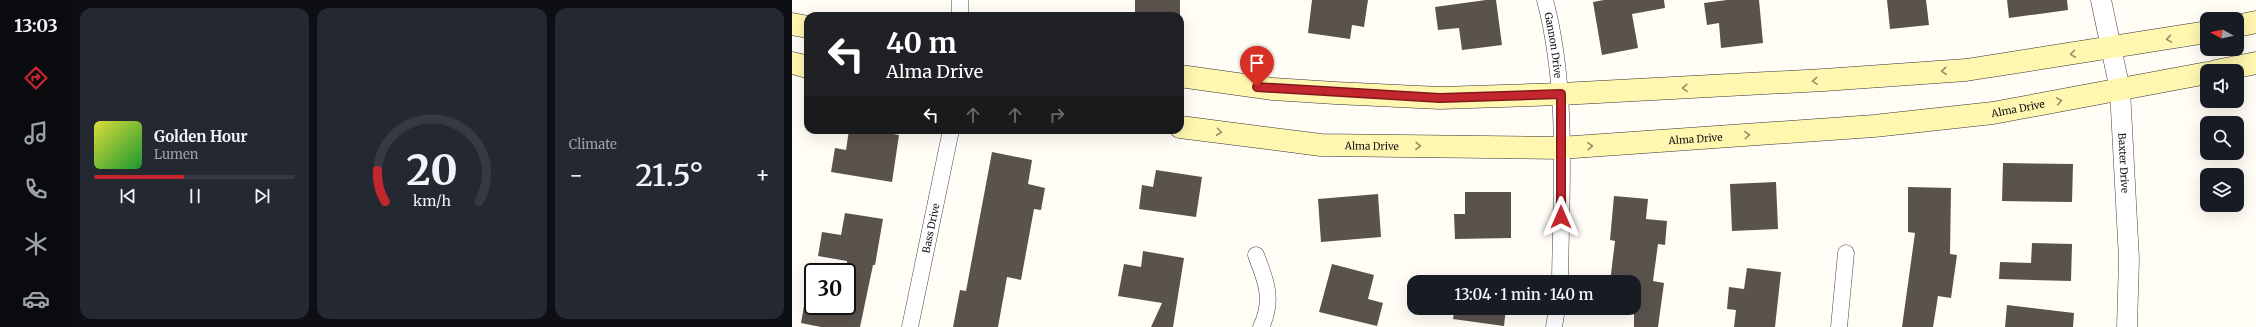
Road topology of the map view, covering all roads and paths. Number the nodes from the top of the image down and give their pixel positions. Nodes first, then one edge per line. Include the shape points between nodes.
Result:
1 (960, 0) edge
2 (1545, 0) edge
3 (2101, 0) edge
4 (960, 12) edge
5 (2256, 22) edge
6 (792, 24) edge
7 (2244, 25) edge
8 (804, 26) edge
9 (2200, 33) edge
10 (2112, 48) junction
11 (792, 63) edge
12 (2256, 63) edge
13 (2244, 65) edge
14 (804, 66) edge
15 (2200, 74) edge
16 (1184, 77) edge
17 (2120, 90) junction
18 (1561, 94) junction
19 (1184, 128) edge
20 (950, 134) edge
21 (1560, 148) junction
22 (1846, 253) dead end
23 (1256, 255) dead end
24 (1560, 275) edge
25 (1556, 315) edge
26 (910, 327) edge
27 (1261, 327) edge
28 (1554, 327) edge
29 (1839, 327) edge
30 (2127, 327) edge

1 - 4 street
2 - 18 street, Gannon Drive via 1554,35
3 - 10 street, Baxter Drive
5 - 7 main road
6 - 8 main road
9 -> 10 main road
10 - 17 street, Baxter Drive
10 -> 18 main road via 1966,70
11 - 14 main road
12 - 13 main road
15 - 17 main road, Alma Drive
16 - 18 main road via 1273,90 1343,94 1440,98
21 -> 17 main road, Alma Drive via 1874,126 1994,113
17 - 30 street, Baxter Drive via 2129,259
18 - 21 street, Gannon Drive
19 -> 21 main road, Alma Drive via 1321,145
20 - 26 street, Bass Drive
21 - 24 street, Gannon Drive
22 - 29 street
23 - 27 street via 1268,283 1267,316
25 - 28 street

